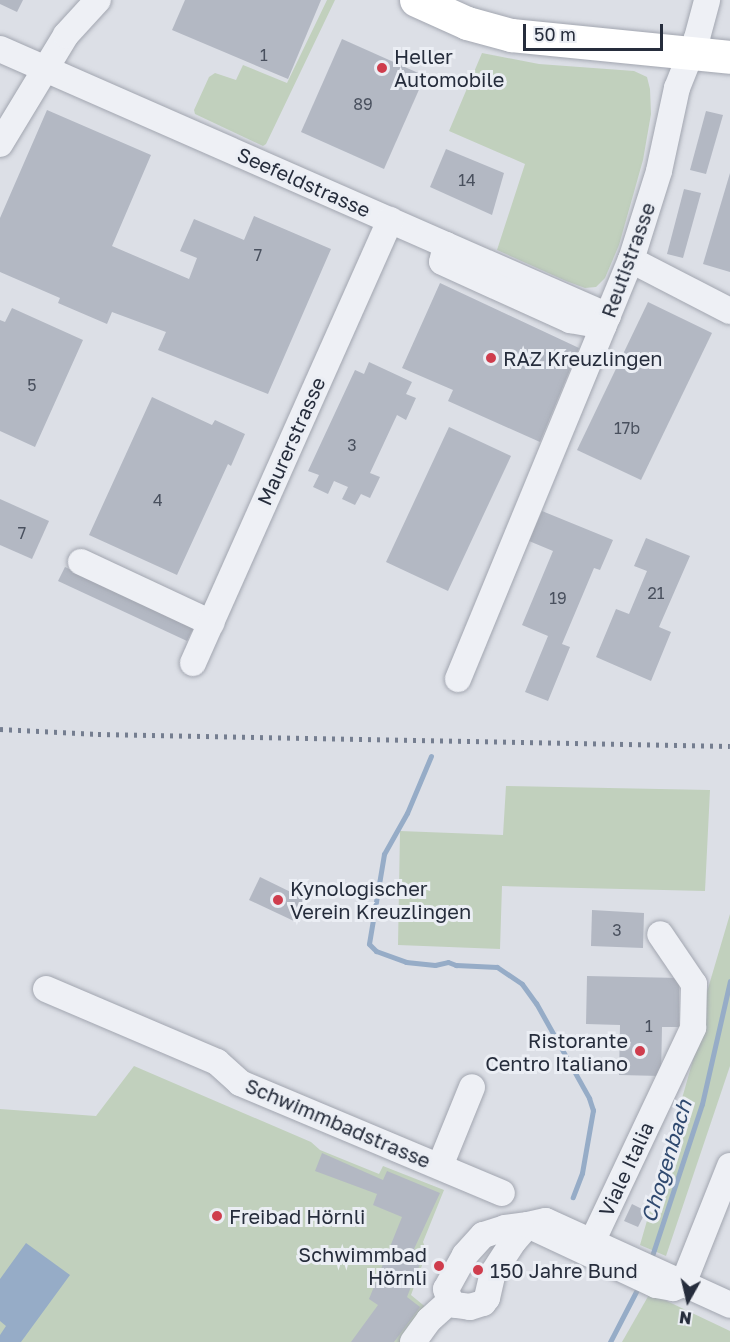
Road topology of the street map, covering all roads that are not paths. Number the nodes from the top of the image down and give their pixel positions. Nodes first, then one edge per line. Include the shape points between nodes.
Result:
1 (98, 0) edge
2 (416, 0) edge
3 (707, 0) edge
4 (0, 48) edge
5 (691, 51) junction
6 (730, 57) edge
7 (43, 68) junction
8 (0, 144) edge
9 (390, 220) junction
10 (631, 260) junction
11 (730, 311) edge
12 (605, 321) junction
13 (81, 562) dead end
14 (211, 623) junction
15 (193, 663) dead end
16 (458, 679) dead end
17 (660, 934) dead end
18 (46, 989) dead end
19 (472, 1087) dead end
20 (440, 1166) junction
21 (730, 1166) edge
22 (502, 1193) dead end
23 (528, 1225) junction
24 (592, 1242) junction
25 (635, 1269) junction
26 (667, 1281) junction
27 (450, 1300) junction
28 (730, 1305) edge
29 (413, 1342) edge

1 - 7 street
2 - 5 main road via 467,23 512,35
3 - 5 street, Reutistrasse
4 - 7 street, Seefeldstrasse
5 - 6 main road
5 - 10 street, Reutistrasse via 677,88 658,171
7 - 8 street
7 - 9 street, Seefeldstrasse
9 - 12 street, Seefeldstrasse
9 - 14 street, Maurerstrasse
10 - 11 street
10 - 12 street, Reutistrasse
12 - 16 street, Reutistrasse
13 - 14 street
14 - 15 street, Maurerstrasse
17 - 24 street, Viale Italia via 694,984 693,1028
18 - 20 street, Schwimmbadstrasse via 217,1062 240,1083
19 - 20 street
20 - 22 street, Schwimmbadstrasse
21 - 26 street
23 - 24 street via 546,1221
23 - 25 street
23 - 27 street via 489,1232 476,1241 447,1284
23 - 27 street via 493,1273 483,1303 463,1307
24 - 25 street
25 - 26 street
26 - 28 street
27 - 29 street

